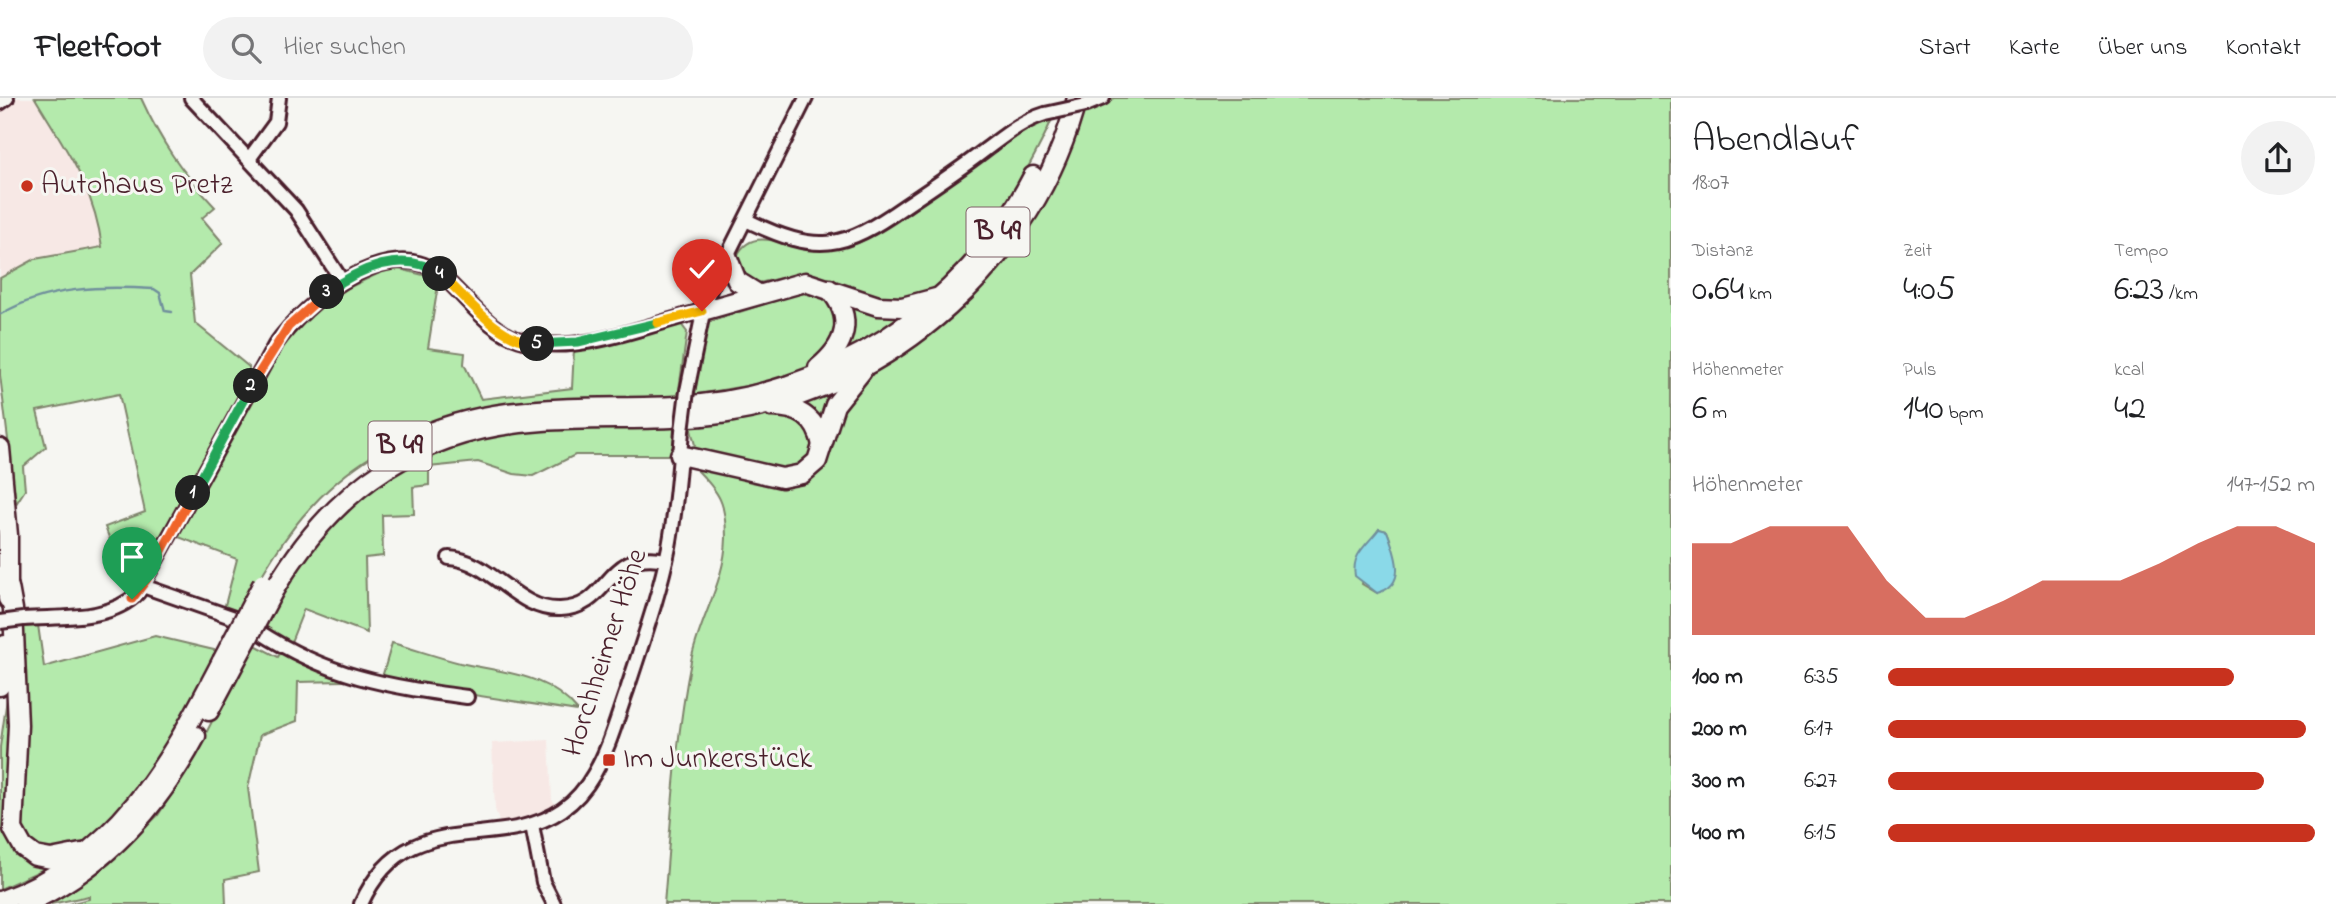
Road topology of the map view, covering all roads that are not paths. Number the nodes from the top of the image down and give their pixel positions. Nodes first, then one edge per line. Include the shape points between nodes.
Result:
1 (191, 98) edge
2 (279, 98) edge
3 (807, 98) edge
4 (1064, 98) edge
5 (1103, 98) edge
6 (1081, 102) edge
7 (249, 159) junction
8 (746, 220) junction
9 (727, 256) junction
10 (342, 281) junction
11 (830, 289) junction
12 (758, 294) junction
13 (942, 295) junction
14 (702, 311) junction
15 (866, 365) junction
16 (805, 380) junction
17 (758, 407) junction
18 (822, 445) junction
19 (0, 449) edge
20 (680, 455) junction
21 (449, 558) dead end
22 (666, 560) junction
23 (143, 586) junction
24 (9, 587) junction
25 (268, 587) junction
26 (237, 619) dead end
27 (0, 622) edge
28 (258, 631) dead end
29 (228, 662) junction
30 (0, 686) edge
31 (467, 697) dead end
32 (532, 825) junction
33 (92, 850) junction
34 (59, 887) junction
35 (0, 901) edge
36 (25, 904) edge
37 (44, 904) edge
38 (361, 904) edge
39 (554, 904) edge

1 - 7 street
2 - 7 street via 276,122
3 - 8 street, Horchheimer Höhe
4 - 13 highway, B 49 via 1022,197 979,256
5 - 6 street
6 - 8 street, bridge via 1016,128 853,239 803,241
6 - 15 highway, B 49 via 1042,185 995,257 939,316
7 - 10 street via 296,210
8 - 9 street, Horchheimer Höhe
9 - 12 highway via 737,281
9 - 14 street, Horchheimer Höhe
10 - 14 street via 389,263 427,267 442,275 504,333 540,344 598,339
10 - 23 street via 288,327 275,345
11 - 12 highway via 799,282
11 - 13 highway via 886,307
11 - 16 highway via 844,309 845,334 831,358
12 - 14 highway
13 - 16 highway, B 49 via 872,347
14 - 20 street, Horchheimer Höhe, bridge
15 - 17 highway, B 49 via 812,390
15 - 18 highway via 835,405
16 - 25 highway, B 49 via 708,403 518,411 443,427 393,450 346,482 309,519
17 - 18 highway via 804,413 815,425
17 - 25 highway, B 49 via 692,417 515,423 446,439 392,464 351,494
18 - 20 highway via 810,468 787,478
19 - 24 highway
20 - 22 street, Horchheimer Höhe
21 - 22 street via 482,570 540,606 559,610 589,601 631,560
22 - 32 street, Horchheimer Höhe via 600,763 582,792 564,809
23 - 26 street
23 - 27 street, bridge via 110,611
24 - 30 highway
24 - 33 highway via 18,725 13,829 23,847 43,858
25 - 29 highway, B 49, bridge
28 - 31 street via 294,654 352,678
29 - 33 highway, B 49 via 162,769 132,810
29 - 34 highway, B 49 via 183,760 154,802 110,850
32 - 38 street, Horchheimer Höhe via 449,835 418,845 381,873
32 - 39 street via 543,882
33 - 35 highway via 46,880
34 - 36 highway, B 49
34 - 37 highway, B 49

